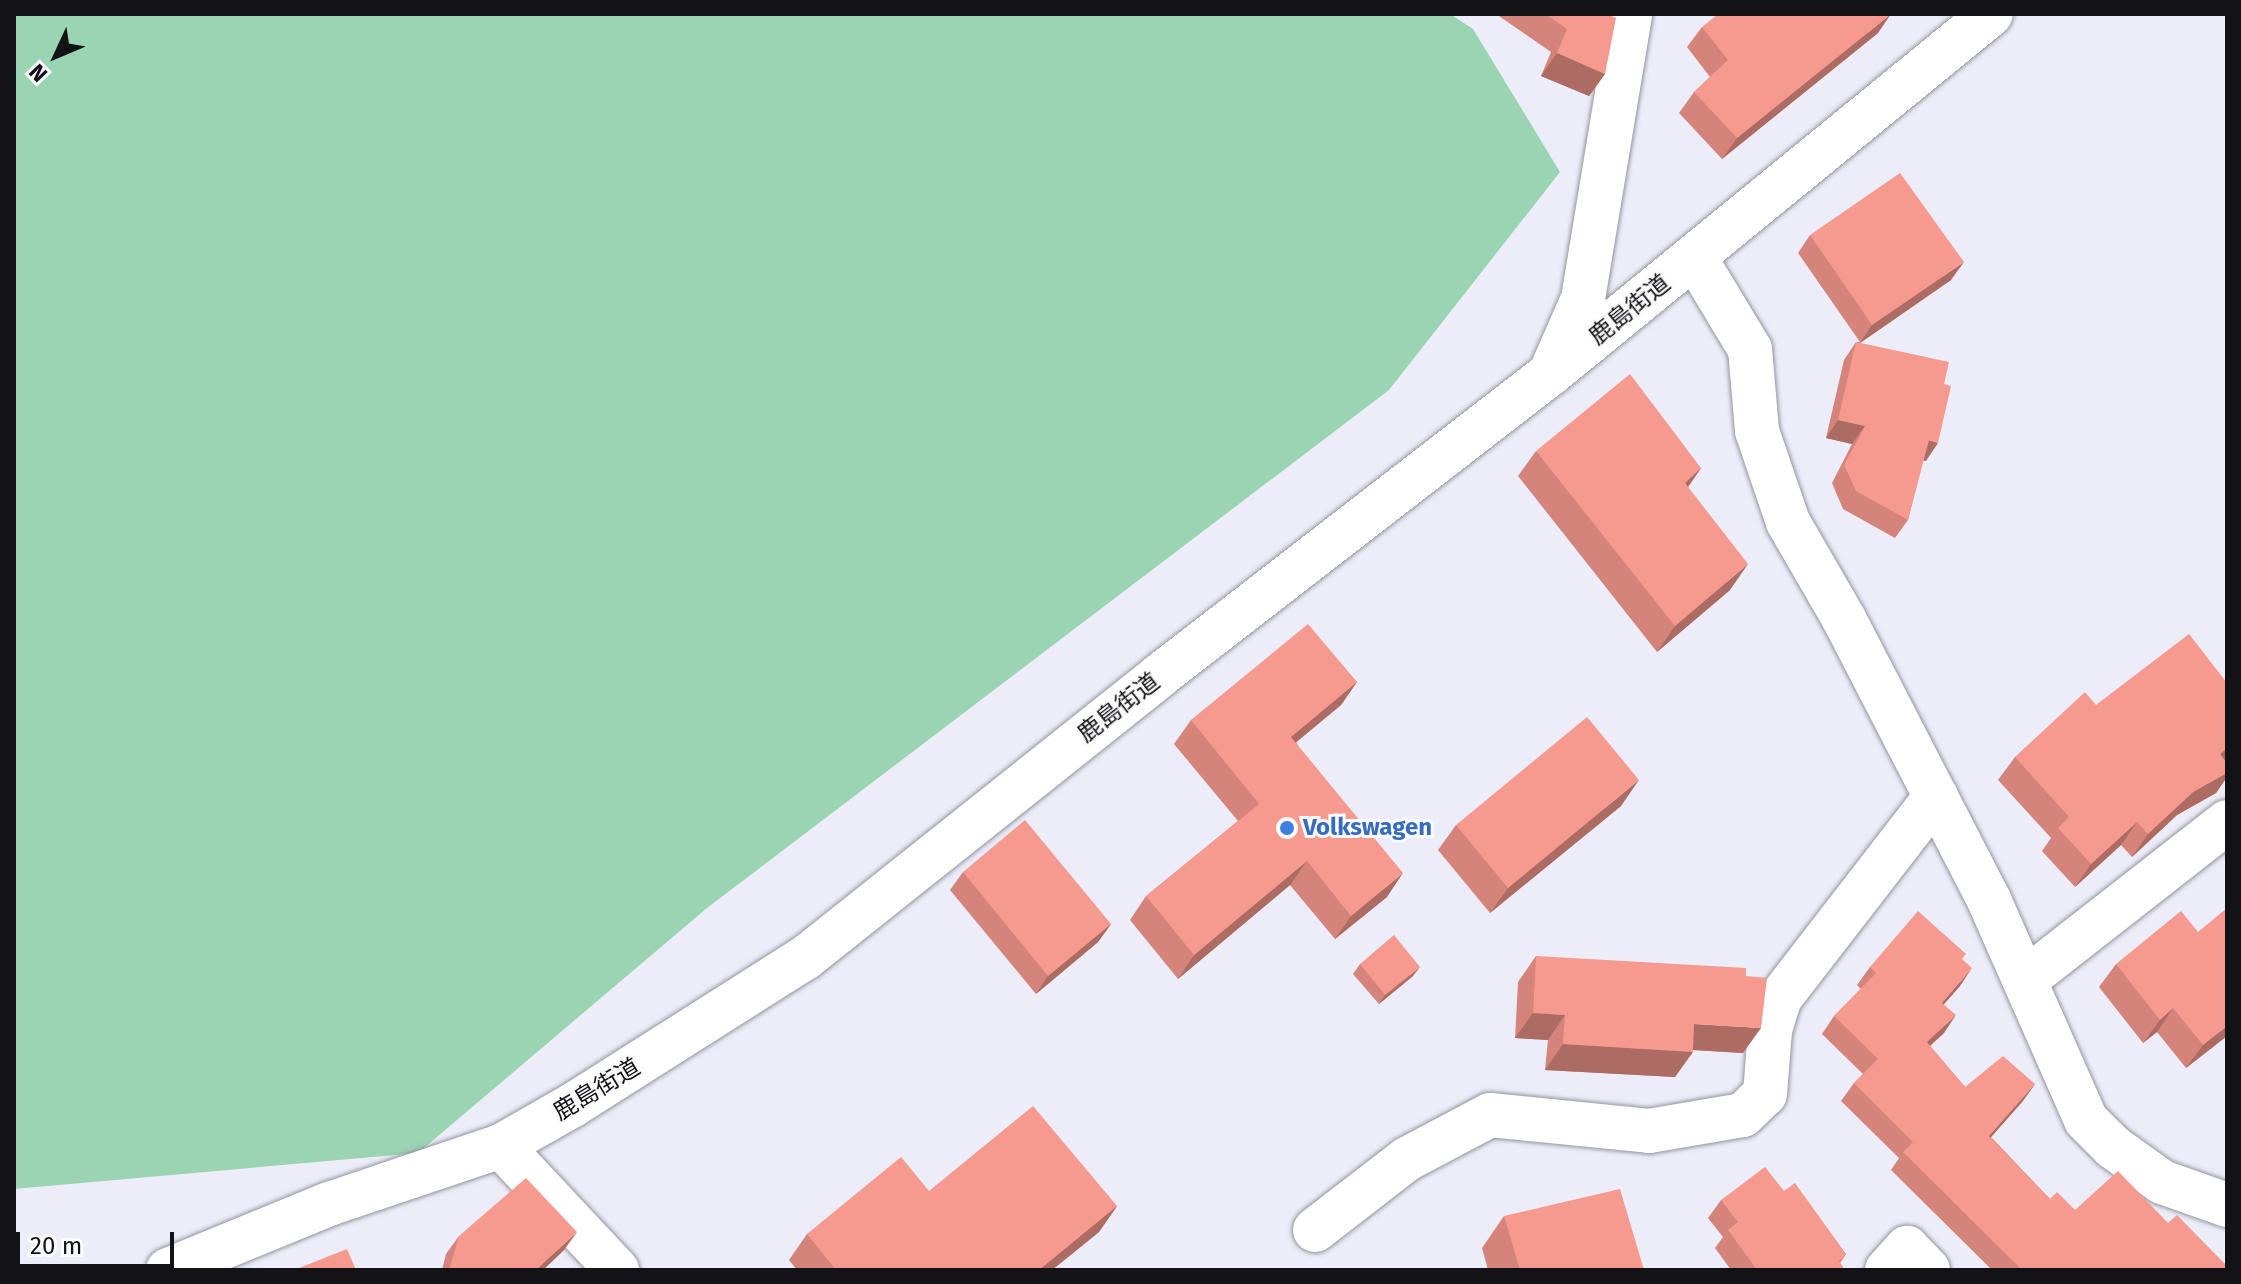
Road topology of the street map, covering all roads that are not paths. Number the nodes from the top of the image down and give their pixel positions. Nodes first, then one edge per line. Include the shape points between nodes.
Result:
1 (1630, 14) edge
2 (1991, 14) edge
3 (1695, 258) junction
4 (1550, 374) junction
5 (1936, 796) junction
6 (2227, 822) edge
7 (2026, 979) junction
8 (501, 1146) junction
9 (2227, 1205) edge
10 (1315, 1230) dead end
11 (168, 1270) edge
12 (617, 1270) edge
13 (1887, 1270) edge
14 (1928, 1270) edge

1 - 4 street via 1583,299
2 - 3 street, 鹿島街道
3 - 4 street, 鹿島街道
3 - 5 street via 1750,349 1757,431 1788,522
4 - 8 street, 鹿島街道 via 805,958
5 - 7 street
5 - 10 street via 1780,998 1770,1030 1765,1094 1743,1115 1649,1131 1490,1115 1407,1159
6 - 7 street
7 - 9 street via 2086,1120 2162,1182
8 - 11 street, 鹿島街道 via 329,1204
8 - 12 street
13 - 14 street via 1907,1248

